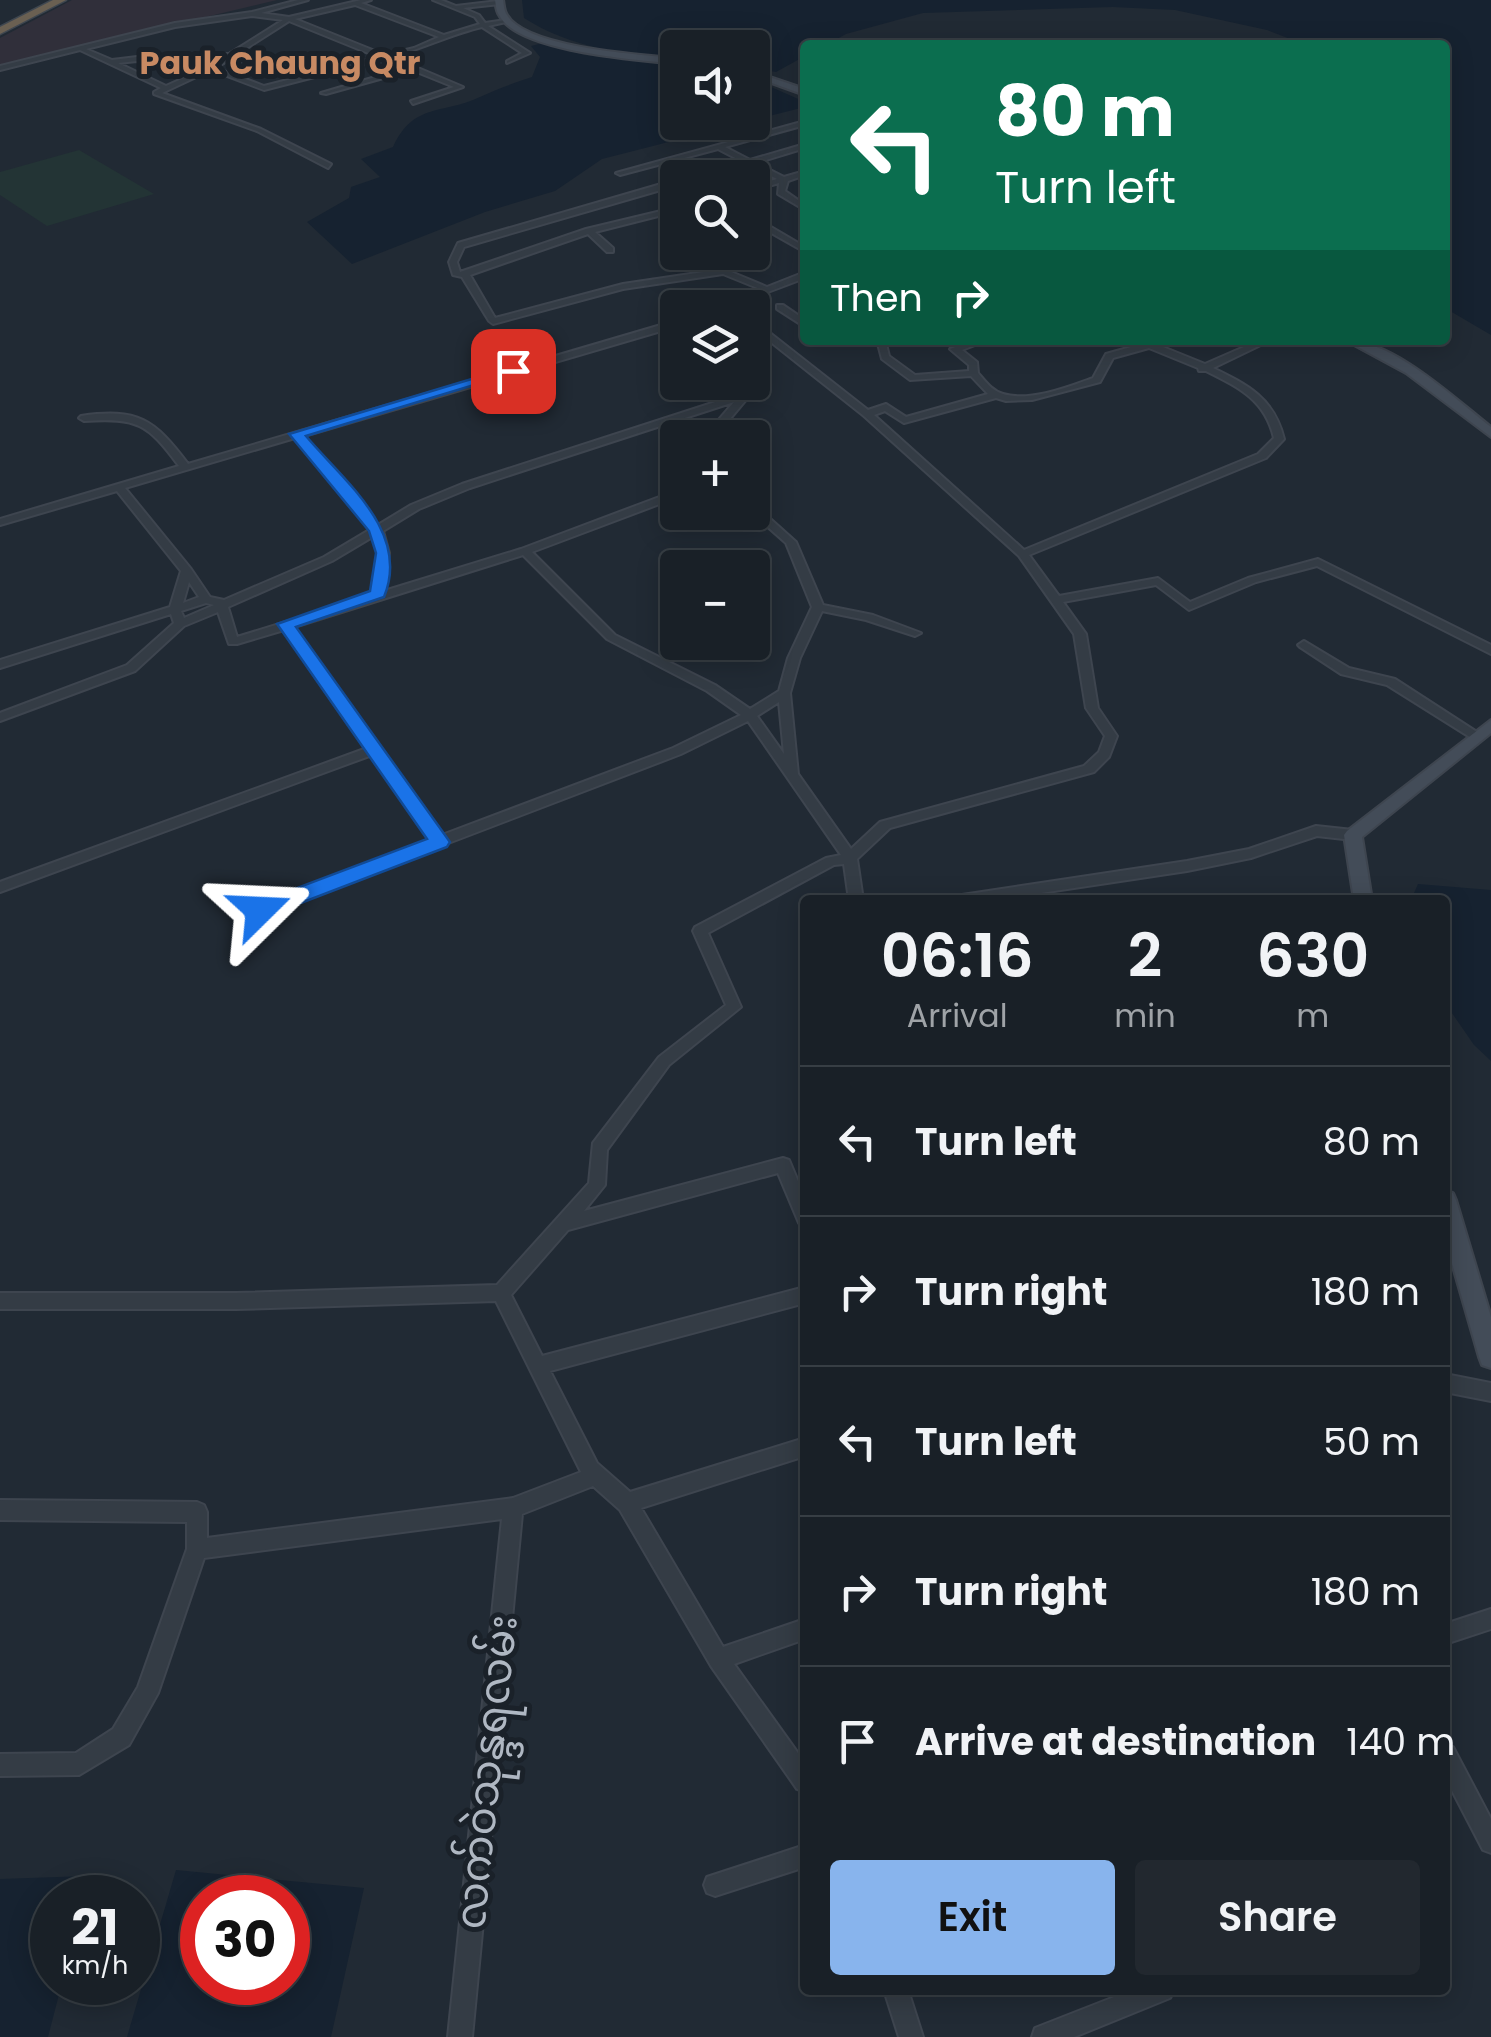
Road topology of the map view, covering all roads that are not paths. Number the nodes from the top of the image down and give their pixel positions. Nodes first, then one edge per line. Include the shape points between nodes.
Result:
1 (61, 0) edge
2 (305, 0) edge
3 (368, 0) edge
4 (436, 0) edge
5 (498, 1) edge
6 (355, 3) junction
7 (454, 7) junction
8 (252, 14) junction
9 (289, 19) junction
10 (504, 20) junction
11 (485, 25) junction
12 (0, 31) edge
13 (443, 37) junction
14 (82, 49) junction
15 (227, 56) junction
16 (387, 57) junction
17 (660, 60) edge
18 (509, 62) dead end
19 (109, 63) junction
20 (270, 66) dead end
21 (415, 67) junction
22 (0, 68) edge
23 (211, 68) junction
24 (194, 76) junction
25 (770, 79) edge
26 (165, 88) junction
27 (800, 90) edge
28 (324, 93) dead end
29 (413, 102) dead end
30 (800, 123) edge
31 (720, 147) junction
32 (800, 148) edge
33 (748, 160) edge
34 (763, 160) edge
35 (328, 166) dead end
36 (770, 172) edge
37 (620, 173) dead end
38 (800, 175) edge
39 (784, 180) junction
40 (770, 184) edge
41 (660, 187) edge
42 (800, 205) edge
43 (660, 213) edge
44 (770, 229) edge
45 (589, 231) junction
46 (800, 247) edge
47 (610, 250) dead end
48 (724, 272) joint
49 (465, 274) junction
50 (800, 277) edge
51 (766, 289) joint
52 (780, 308) dead end
53 (800, 321) edge
54 (660, 328) edge
55 (770, 336) edge
56 (882, 345) edge
57 (949, 345) edge
58 (970, 345) edge
59 (1151, 345) joint
60 (1255, 345) edge
61 (1361, 345) edge
62 (956, 350) junction
63 (1202, 370) junction
64 (973, 373) junction
65 (996, 396) junction
66 (730, 400) edge
67 (741, 400) edge
68 (868, 414) junction
69 (84, 418) dead end
70 (723, 420) edge
71 (1491, 433) edge
72 (296, 434) junction
73 (184, 467) junction
74 (119, 487) junction
75 (660, 501) edge
76 (0, 522) edge
77 (770, 524) edge
78 (376, 530) junction
79 (525, 550) junction
80 (1023, 554) junction
81 (187, 571) junction
82 (378, 594) junction
83 (206, 599) junction
84 (1058, 600) junction
85 (221, 603) junction
86 (818, 607) junction
87 (176, 609) junction
88 (180, 624) junction
89 (286, 624) junction
90 (914, 633) dead end
91 (1304, 645) dead end
92 (1491, 650) edge
93 (0, 664) edge
94 (784, 693) junction
95 (750, 716) junction
96 (0, 717) edge
97 (1484, 731) edge
98 (374, 750) junction
99 (793, 778) junction
100 (1353, 835) junction
101 (440, 842) junction
102 (850, 858) junction
103 (0, 887) edge
104 (855, 895) edge
105 (995, 895) edge
106 (1362, 895) edge
107 (260, 910) dead end
108 (800, 1206) edge
109 (1450, 1217) edge
110 (560, 1224) junction
111 (501, 1293) junction
112 (800, 1295) edge
113 (0, 1300) edge
114 (1491, 1357) edge
115 (536, 1366) junction
116 (1450, 1384) edge
117 (1491, 1392) edge
118 (800, 1449) edge
119 (596, 1475) junction
120 (627, 1503) junction
121 (513, 1508) junction
122 (0, 1510) edge
123 (197, 1549) junction
124 (1491, 1619) edge
125 (800, 1632) edge
126 (1450, 1632) edge
127 (718, 1659) junction
128 (0, 1764) edge
129 (1450, 1764) edge
130 (800, 1774) edge
131 (1491, 1842) edge
132 (800, 1858) edge
133 (715, 1885) dead end
134 (898, 1995) edge
135 (1149, 1995) edge
136 (460, 2037) edge
137 (911, 2037) edge
138 (1044, 2037) edge

1 - 12 highway
2 - 8 street
3 - 6 street
4 - 7 street
5 - 7 street
5 - 10 street
6 - 9 street
6 - 13 street
7 - 11 street
8 - 9 street
8 - 14 street via 175,24
9 - 15 street
9 - 16 street
10 - 11 street
10 - 17 street via 576,48
11 - 13 street
11 - 18 street via 528,53
13 - 16 street
14 - 19 street
14 - 22 street
15 - 20 street
15 - 23 street
16 - 21 street
16 - 23 street via 264,88
19 - 24 street via 136,59
19 - 26 street
21 - 28 street
21 - 29 street via 460,86
23 - 24 street
24 - 26 street
25 - 27 street
26 - 35 street via 156,93 259,130
30 - 31 street
31 - 33 street
31 - 37 street
32 - 34 street
36 - 39 street
38 - 39 street
39 - 40 street
39 - 42 street via 781,192
41 - 49 street via 461,245 453,262 457,275
43 - 45 street
44 - 46 street
45 - 47 street
45 - 49 street
48 - 49 street via 623,287 493,321
48 - 51 street
50 - 51 street
52 - 53 street
54 - 72 street
55 - 68 street
56 - 64 street via 885,358 913,378
57 - 62 street
58 - 62 street
59 - 63 street
59 - 65 street via 1109,356 1098,380 1068,390
60 - 63 street
61 - 71 street via 1410,370
62 - 64 street via 974,364
63 - 80 street via 1264,401 1278,421 1279,438 1262,456
64 - 65 street
65 - 68 street via 904,420 886,407
66 - 78 street via 466,486
67 - 70 street
68 - 80 street
69 - 73 street via 116,416 154,427
72 - 73 street
72 - 78 street
73 - 74 street
74 - 76 street
74 - 81 street
75 - 79 street
77 - 86 street via 791,542
78 - 82 street via 384,553
78 - 85 street
79 - 82 street
79 - 95 street via 612,637
80 - 84 street
81 - 83 street
81 - 87 street
82 - 89 street
83 - 85 street
83 - 87 street
84 - 92 street via 1158,581 1188,607 1318,562
84 - 102 street via 1080,634 1092,708 1111,736 1105,754 1089,768 885,825
85 - 88 street
85 - 89 street via 233,642
86 - 90 street
86 - 94 street
87 - 88 street
87 - 93 street
88 - 96 street via 131,668
89 - 98 street
91 - 97 street via 1345,671 1391,682
94 - 95 street
94 - 99 street
95 - 99 street
95 - 101 street
97 - 100 street
98 - 101 street
98 - 103 street
99 - 102 street
100 - 105 street via 1316,831 1186,866
100 - 106 street
101 - 107 street
102 - 104 street
102 - 110 street via 700,931 734,1007 664,1061 599,1148 598,1186
108 - 110 street via 783,1165
109 - 114 street
110 - 111 street
111 - 113 street
111 - 115 street
112 - 115 street
115 - 119 street
116 - 117 street
118 - 120 street
119 - 120 street
119 - 121 street
120 - 127 street
121 - 123 street
121 - 136 street, လက်ဝဲသုန္ဒရလမ်း
122 - 123 street via 197,1512
123 - 128 street via 147,1693 121,1737 79,1764
124 - 126 street
125 - 127 street
127 - 130 street
129 - 131 street
132 - 133 street
134 - 137 street
135 - 138 street

